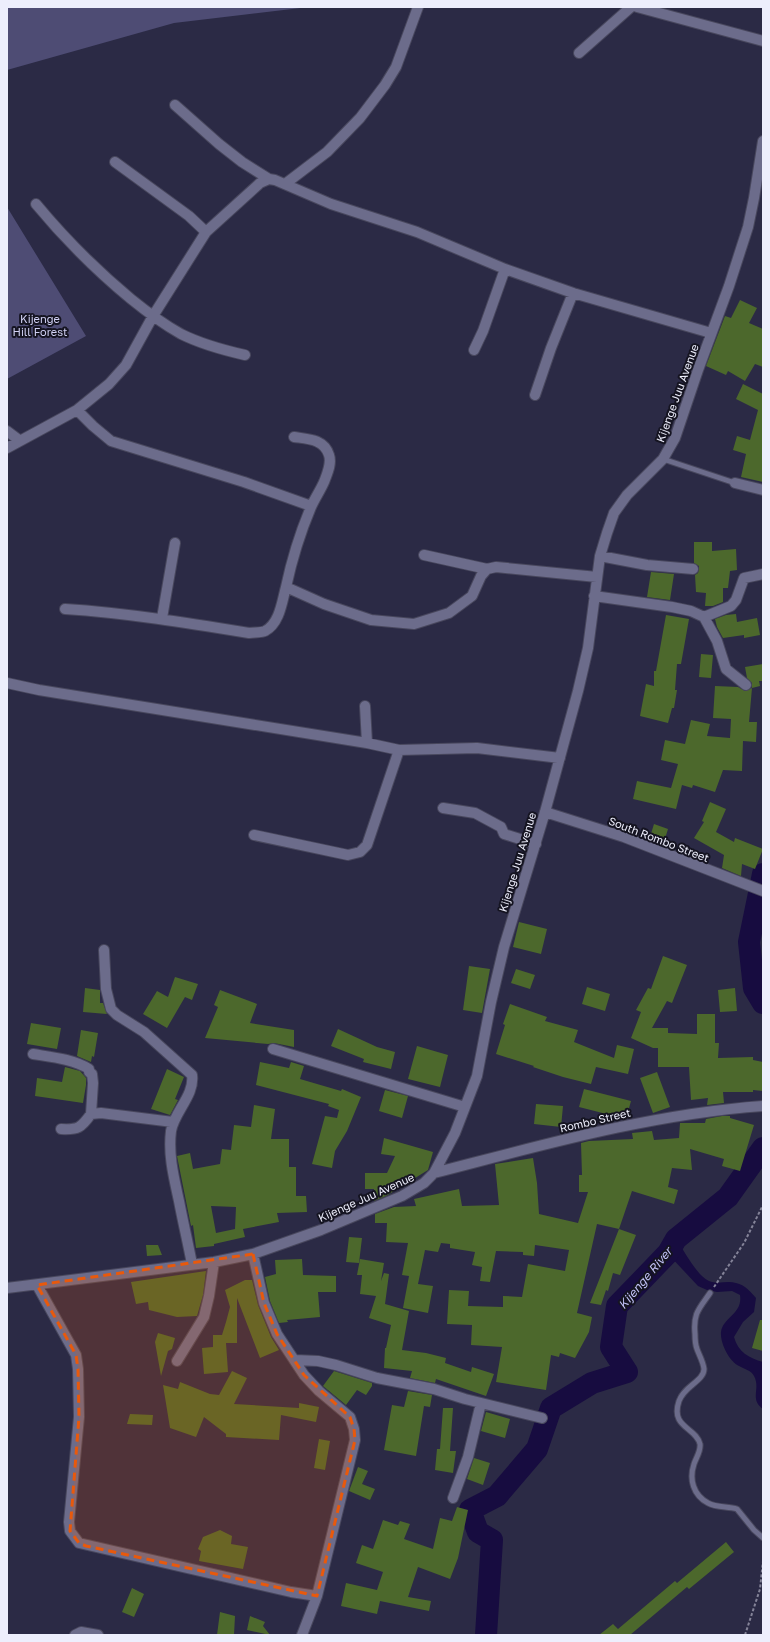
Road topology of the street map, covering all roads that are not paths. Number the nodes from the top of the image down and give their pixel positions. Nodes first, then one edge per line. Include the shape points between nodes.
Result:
1 (418, 7) edge
2 (631, 7) edge
3 (637, 7) edge
4 (763, 42) edge
5 (579, 52) dead end
6 (176, 104) dead end
7 (763, 141) edge
8 (115, 162) dead end
9 (761, 166) edge
10 (269, 179) junction
11 (284, 184) junction
12 (36, 204) dead end
13 (206, 232) junction
14 (505, 269) junction
15 (573, 293) junction
16 (153, 316) junction
17 (712, 333) junction
18 (474, 350) dead end
19 (245, 355) dead end
20 (535, 395) dead end
21 (77, 410) junction
22 (7, 431) edge
23 (294, 437) dead end
24 (19, 440) junction
25 (7, 448) edge
26 (663, 460) junction
27 (735, 483) joint
28 (763, 490) edge
29 (312, 506) junction
30 (175, 543) dead end
31 (424, 555) dead end
32 (600, 556) junction
33 (487, 569) junction
34 (693, 569) dead end
35 (763, 574) edge
36 (597, 577) junction
37 (286, 586) junction
38 (594, 596) junction
39 (65, 609) dead end
40 (704, 617) junction
41 (162, 618) junction
42 (7, 683) edge
43 (746, 685) dead end
44 (365, 706) dead end
45 (367, 743) junction
46 (399, 750) junction
47 (560, 758) junction
48 (443, 808) dead end
49 (545, 812) junction
50 (254, 835) dead end
51 (536, 844) junction
52 (763, 891) edge
53 (104, 950) dead end
54 (273, 1049) dead end
55 (33, 1054) dead end
56 (763, 1106) edge
57 (465, 1107) junction
58 (91, 1114) junction
59 (173, 1122) junction
60 (61, 1128) dead end
61 (434, 1173) junction
62 (253, 1254) junction
63 (214, 1262) junction
64 (192, 1264) junction
65 (37, 1285) junction
66 (7, 1288) edge
67 (710, 1293) dead end
68 (177, 1360) dead end
69 (295, 1360) junction
70 (481, 1403) junction
71 (542, 1418) dead end
72 (453, 1498) dead end
73 (763, 1538) edge
74 (317, 1596) junction
75 (75, 1635) edge
76 (98, 1635) edge
77 (302, 1635) edge

1 - 11 street via 396,67 385,85 360,118 327,152
2 - 5 street
3 - 4 street
6 - 10 street via 219,144
7 - 9 street, Kijenge Juu Avenue
8 - 13 street via 189,216
9 - 17 street, Kijenge Juu Avenue via 748,227
10 - 11 street
10 - 13 street via 260,183
11 - 14 street via 331,204 417,232
12 - 16 street via 61,234 110,282
13 - 16 street
14 - 15 street
14 - 18 street
15 - 17 street
15 - 20 street
16 - 19 street via 181,334 210,346
16 - 21 street via 126,365
17 - 26 street, Kijenge Juu Avenue via 675,438
21 - 24 street
21 - 29 street via 111,441
22 - 24 street
23 - 29 street via 320,442 330,457 327,474
24 - 25 street
26 - 27 lane
26 - 32 street, Kijenge Juu Avenue via 627,495 614,513
27 - 28 street
29 - 37 street via 293,556
30 - 41 street
31 - 33 street
32 - 34 street via 647,566
32 - 36 street, Kijenge Juu Avenue
33 - 36 street via 496,567
33 - 37 street via 472,596 449,613 414,624 371,620 324,604
35 - 40 street via 744,578 736,600 731,606
36 - 38 street, Kijenge Juu Avenue
37 - 41 street via 279,615 273,625 264,632 250,633
38 - 40 street via 672,607
38 - 47 street, Kijenge Juu Avenue via 588,648
39 - 41 street
40 - 43 street via 718,641 726,669
42 - 45 street
44 - 45 street
45 - 46 street
46 - 47 street via 477,748
46 - 50 street via 367,845 360,852 348,855
47 - 49 street, Kijenge Juu Avenue
48 - 51 street via 475,813 501,827 504,834
49 - 51 street, Kijenge Juu Avenue
49 - 52 street, South Rombo Street via 624,837
51 - 57 street, Kijenge Juu Avenue via 504,947 477,1076
53 - 59 street via 106,989 111,1009 144,1032 192,1075 191,1088
54 - 57 street
55 - 58 street via 62,1059 89,1069 93,1083
56 - 61 street, Rombo Street via 722,1109 649,1120
57 - 61 street, Kijenge Juu Avenue via 455,1133
58 - 59 street
58 - 60 street via 83,1125 74,1129
59 - 64 street via 170,1162
61 - 62 street, Kijenge Juu Avenue via 424,1183 402,1196 321,1230
62 - 63 street, Kijenge Juu Avenue
62 - 69 street via 264,1303 277,1334
63 - 64 street, Kijenge Juu Avenue
63 - 68 street via 204,1317
64 - 65 street, Kijenge Juu Avenue
65 - 66 street, Kijenge Juu Avenue
65 - 74 street via 76,1355 79,1417 69,1522 70,1531 79,1544 284,1591
67 - 73 lane via 695,1316 694,1325 695,1342 704,1368 703,1375 683,1392 677,1411 679,1421 700,1443 692,1484 694,1490 708,1503 737,1509
69 - 70 street via 336,1365 376,1378 420,1386
69 - 74 street via 304,1375 319,1391 350,1417 354,1429 355,1440
70 - 71 street
70 - 72 street via 468,1457
74 - 77 street
75 - 76 street via 81,1632

